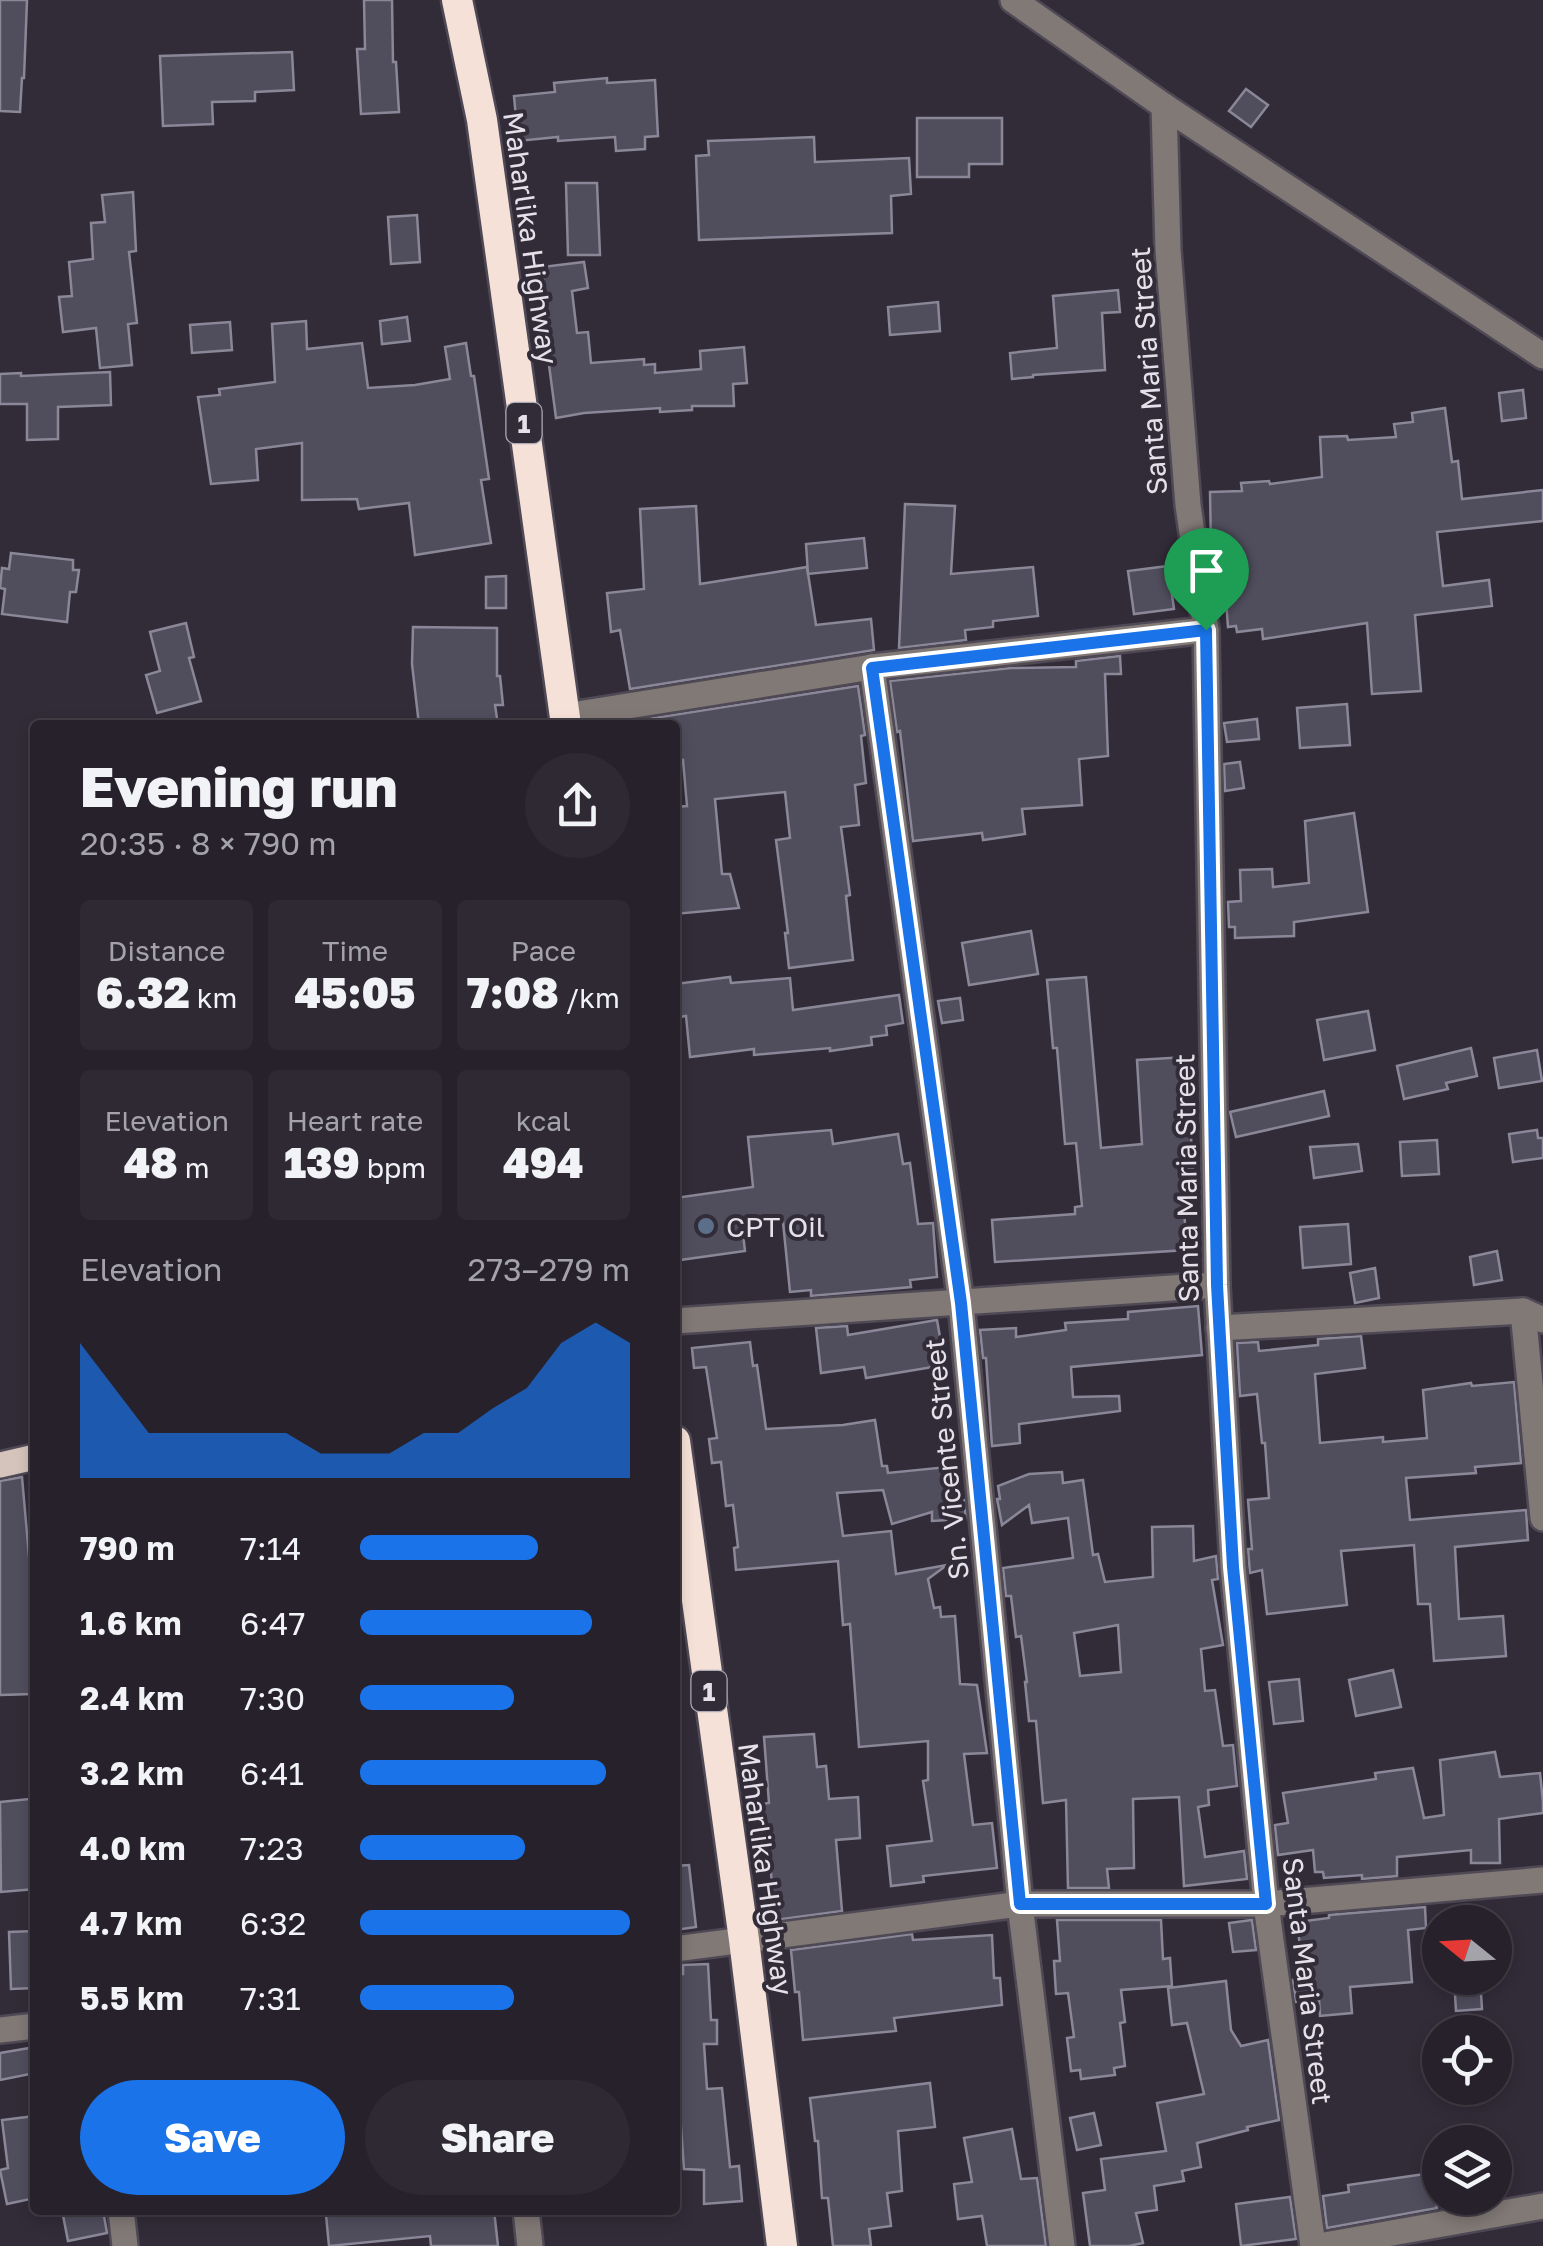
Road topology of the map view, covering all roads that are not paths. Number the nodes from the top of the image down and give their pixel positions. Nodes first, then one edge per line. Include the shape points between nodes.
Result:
1 (457, 0) edge
2 (1013, 0) edge
3 (1164, 106) junction
4 (1543, 356) edge
5 (1206, 630) junction
6 (872, 668) junction
7 (566, 720) edge
8 (572, 720) edge
9 (1217, 1285) junction
10 (961, 1303) junction
11 (1533, 1316) edge
12 (680, 1321) edge
13 (1219, 1328) junction
14 (30, 1460) edge
15 (0, 1465) edge
16 (680, 1477) edge
17 (1543, 1518) edge
18 (1543, 1880) edge
19 (1020, 1904) junction
20 (1266, 1904) junction
21 (744, 1940) junction
22 (680, 1948) edge
23 (30, 2027) edge
24 (0, 2030) edge
25 (1543, 2206) edge
26 (122, 2215) edge
27 (527, 2215) edge
28 (126, 2246) edge
29 (530, 2246) edge
30 (782, 2246) edge
31 (1062, 2246) edge
32 (1316, 2246) edge

1 - 7 highway, Maharlika Highway / 1 via 482,120
2 - 3 street
3 - 4 street
3 - 5 street, Santa Maria Street via 1188,505
5 - 6 street
5 - 9 street, Santa Maria Street
6 - 8 street
6 - 10 street, Sn. Vicente Street
9 - 10 street
9 - 13 street, Santa Maria Street
10 - 12 street
10 - 19 street, Sn. Vicente Street
11 - 13 street
11 - 17 street
13 - 20 street, Santa Maria Street via 1233,1567
14 - 15 main road
16 - 21 highway, Maharlika Highway / 1
18 - 20 street
19 - 20 street
19 - 21 street
19 - 31 street, Sn. Vicente Street
20 - 32 street, Santa Maria Street
21 - 22 street
21 - 30 highway, Maharlika Highway / 1
23 - 24 street
25 - 32 street
26 - 28 street
27 - 29 street

